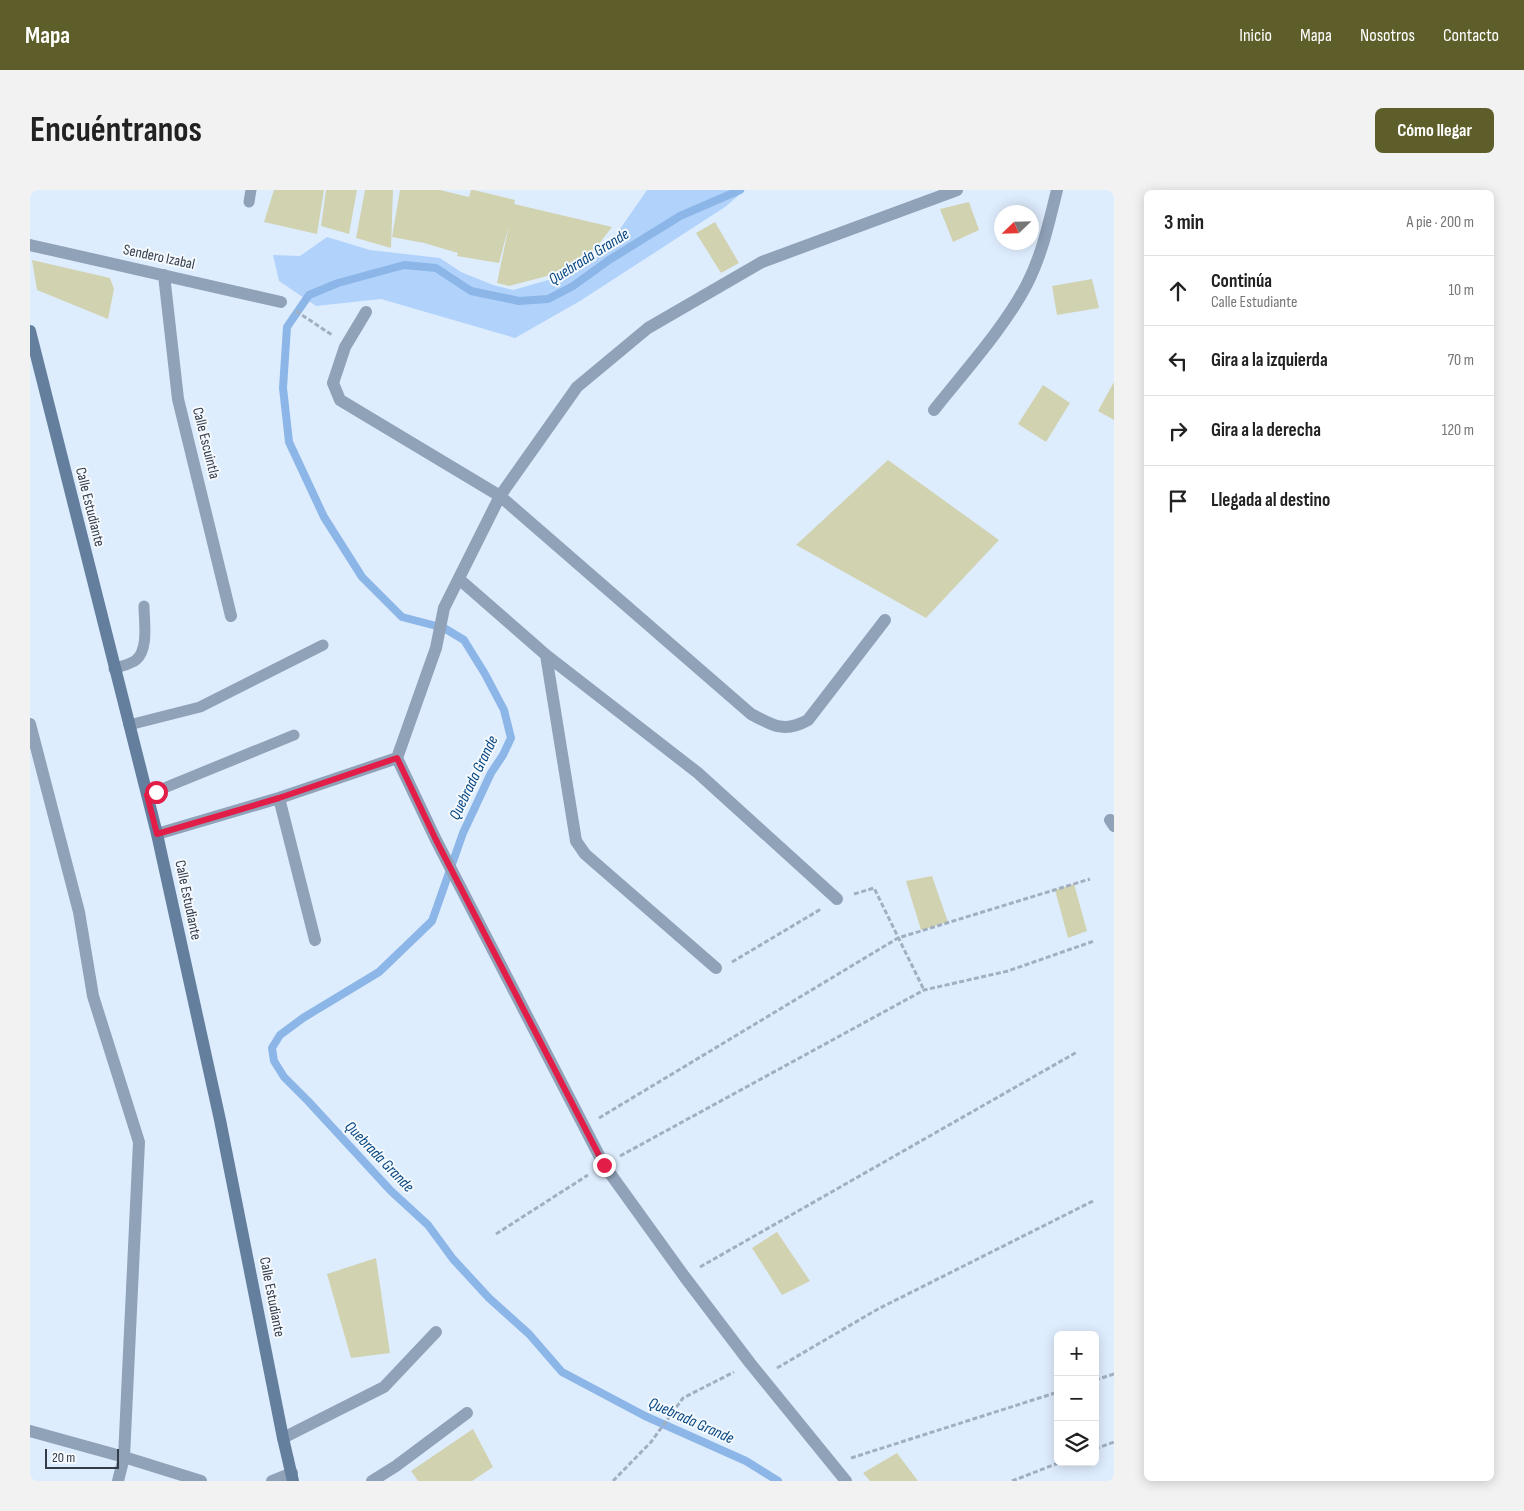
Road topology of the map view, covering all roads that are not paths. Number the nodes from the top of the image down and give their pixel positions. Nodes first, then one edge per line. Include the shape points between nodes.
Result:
1 (251, 190) edge
2 (955, 190) edge
3 (1057, 190) edge
4 (249, 202) dead end
5 (30, 246) edge
6 (164, 275) junction
7 (281, 302) road end
8 (366, 312) dead end
9 (30, 331) edge
10 (32, 352) edge
11 (934, 410) dead end
12 (500, 496) junction
13 (458, 579) junction
14 (144, 606) dead end
15 (231, 616) dead end
16 (885, 620) dead end
17 (323, 645) dead end
18 (546, 655) junction
19 (114, 669) junction
20 (30, 724) edge
21 (129, 725) junction
22 (294, 735) dead end
23 (397, 758) junction
24 (147, 795) junction
25 (279, 798) junction
26 (157, 834) junction
27 (837, 899) road end
28 (315, 940) dead end
29 (716, 968) road end
30 (436, 1332) dead end
31 (467, 1413) dead end
32 (30, 1431) edge
33 (283, 1438) junction
34 (124, 1457) junction
35 (293, 1477) edge
36 (118, 1481) edge
37 (201, 1481) edge
38 (272, 1481) edge
39 (372, 1481) edge
40 (846, 1481) edge

1 - 4 lane
2 - 12 street via 762,262 648,328 577,387
3 - 11 street via 1046,237 1027,284 1006,318
5 - 6 street, Sendero Izabal
6 - 7 street, Sendero Izabal
6 - 15 street, Calle Escuintla via 178,399
8 - 12 street via 345,348 333,383 340,400
9 - 10 street, Calle Estudiante
10 - 19 street, Calle Estudiante
12 - 13 street
12 - 16 street via 752,714 781,727 795,727 808,720
13 - 18 street
13 - 23 street via 444,608 436,648
14 - 19 lane via 145,640 140,655 136,660
17 - 21 lane via 200,707
18 - 27 street via 698,772
18 - 29 street via 576,841 585,854
19 - 21 street, Calle Estudiante
20 - 34 street via 79,912 93,996 139,1142
21 - 24 street, Calle Estudiante
22 - 24 lane
23 - 25 street
23 - 40 street via 604,1165 750,1363
24 - 26 street, Calle Estudiante
25 - 26 street
25 - 28 street
26 - 33 street, Calle Estudiante via 220,1120
30 - 33 street via 384,1387
31 - 39 street
32 - 34 street
33 - 35 street, Calle Estudiante
34 - 36 street
34 - 37 street
35 - 38 street

